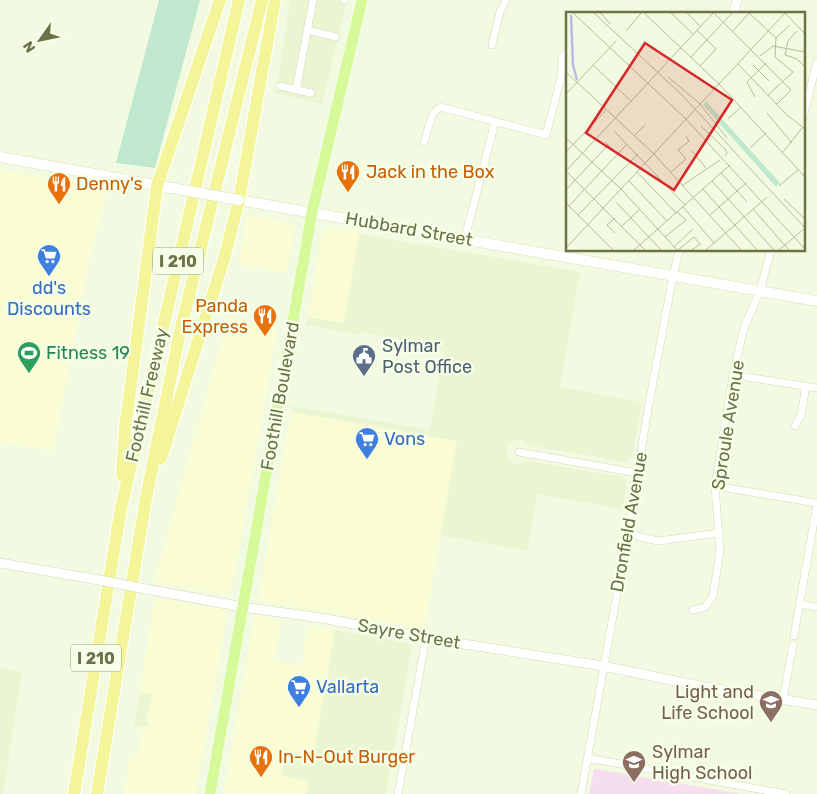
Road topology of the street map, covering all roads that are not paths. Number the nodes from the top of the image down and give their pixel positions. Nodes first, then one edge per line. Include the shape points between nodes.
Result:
1 (220, 0) edge
2 (239, 0) edge
3 (262, 0) edge
4 (275, 0) edge
5 (313, 0) edge
6 (362, 0) edge
7 (506, 0) edge
8 (307, 30) junction
9 (336, 37) dead end
10 (492, 45) dead end
11 (566, 53) edge
12 (817, 62) edge
13 (280, 86) dead end
14 (296, 90) junction
15 (311, 94) dead end
16 (804, 114) edge
17 (494, 122) junction
18 (424, 142) dead end
19 (0, 157) edge
20 (157, 186) junction
21 (239, 200) junction
22 (312, 212) junction
23 (466, 238) junction
24 (679, 251) edge
25 (771, 251) edge
26 (673, 276) junction
27 (760, 291) junction
28 (817, 301) edge
29 (733, 375) junction
30 (806, 386) junction
31 (817, 388) edge
32 (795, 426) dead end
33 (519, 452) dead end
34 (637, 473) junction
35 (715, 486) junction
36 (146, 498) junction
37 (817, 503) edge
38 (121, 508) junction
39 (720, 533) junction
40 (628, 534) junction
41 (0, 563) edge
42 (799, 604) junction
43 (243, 607) junction
44 (817, 607) edge
45 (693, 610) dead end
46 (794, 636) dead end
47 (426, 638) junction
48 (793, 645) dead end
49 (603, 666) junction
50 (783, 698) junction
51 (817, 705) edge
52 (587, 758) junction
53 (74, 794) edge
54 (97, 794) edge
55 (210, 794) edge
56 (398, 794) edge
57 (581, 794) edge
58 (786, 794) edge

1 - 20 highway
2 - 38 highway, Foothill Freeway / I 210
3 - 36 highway, Foothill Freeway / I 210 via 180,332
4 - 21 highway
5 - 8 street
6 - 22 main road, Foothill Boulevard
7 - 10 street
8 - 9 street
8 - 14 street
11 - 17 street via 562,58 546,135
12 - 16 street
13 - 14 street
14 - 15 street
17 - 18 street via 441,107 432,113
17 - 23 street
19 - 20 main road, Hubbard Street
20 - 21 main road, Hubbard Street, bridge
20 - 38 highway via 125,429
21 - 22 main road, Hubbard Street
21 - 36 highway via 170,434
22 - 23 main road, Hubbard Street
22 - 43 main road, Foothill Boulevard
23 - 26 main road, Hubbard Street
24 - 26 street, Dronfield Avenue
25 - 27 street, Sproule Avenue
26 - 27 main road, Hubbard Street
26 - 34 street, Dronfield Avenue
27 - 28 main road, Hubbard Street
27 - 29 street, Sproule Avenue via 744,328
29 - 30 street
29 - 35 street, Sproule Avenue
30 - 31 street
30 - 32 street via 801,415
33 - 34 street
34 - 40 street, Dronfield Avenue
35 - 37 street
35 - 39 street, Sproule Avenue
36 - 54 highway, Foothill Freeway / I 210
37 - 42 street
38 - 53 highway, Foothill Freeway / I 210
39 - 40 street via 658,541
39 - 45 street, Sproule Avenue via 713,596 705,606
40 - 49 street, Dronfield Avenue
41 - 43 street, Sayre Street, bridge
42 - 44 street
42 - 46 street
43 - 47 street, Sayre Street
43 - 55 main road, Foothill Boulevard
47 - 49 street, Sayre Street
47 - 56 street
48 - 50 street
49 - 50 street, Sayre Street via 705,687
49 - 52 street, Dronfield Avenue
50 - 51 street, Sayre Street
52 - 57 street, Dronfield Avenue
52 - 58 street

